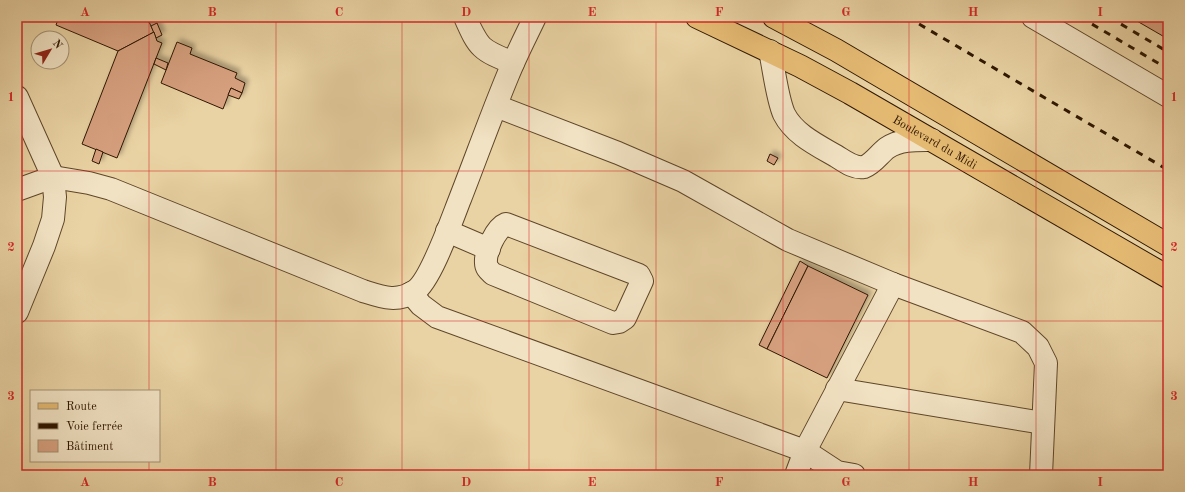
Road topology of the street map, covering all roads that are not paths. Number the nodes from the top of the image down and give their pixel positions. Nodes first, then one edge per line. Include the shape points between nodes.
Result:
1 (465, 17) edge
2 (535, 17) edge
3 (697, 17) edge
4 (1032, 17) edge
5 (772, 18) edge
6 (770, 51) junction
7 (514, 63) junction
8 (1168, 96) edge
9 (17, 98) edge
10 (496, 106) junction
11 (932, 140) junction
12 (53, 177) junction
13 (17, 190) edge
14 (447, 231) junction
15 (1168, 245) edge
16 (489, 249) junction
17 (1168, 277) edge
18 (893, 284) junction
19 (23, 285) edge
20 (411, 294) junction
21 (17, 312) edge
22 (837, 389) junction
23 (1043, 423) junction
24 (805, 451) junction
25 (796, 475) edge
26 (854, 475) edge
27 (1041, 475) edge

1 - 7 lane via 482,48
2 - 7 lane
3 - 6 main road, Boulevard du Midi
4 - 8 lane
5 - 15 main road via 836,50
6 - 11 main road, Boulevard du Midi
6 - 11 lane via 780,103 789,122 811,142 851,165 865,166 888,147 897,143
7 - 10 lane
9 - 12 lane
10 - 14 lane
10 - 18 lane via 683,181 788,240
11 - 17 main road, Boulevard du Midi
12 - 13 lane
12 - 19 lane via 55,197 52,219 44,246
12 - 20 lane via 111,189 363,291 396,299
14 - 16 lane
14 - 20 lane via 426,278
16 - 16 lane via 497,231 506,224 639,275 642,281 624,318 613,323 493,274 486,262
18 - 22 lane
18 - 23 lane via 1022,332 1038,347 1046,363
19 - 21 lane
20 - 24 lane via 437,317
22 - 23 lane
22 - 24 lane
23 - 27 lane
24 - 25 lane
24 - 26 lane via 837,472

